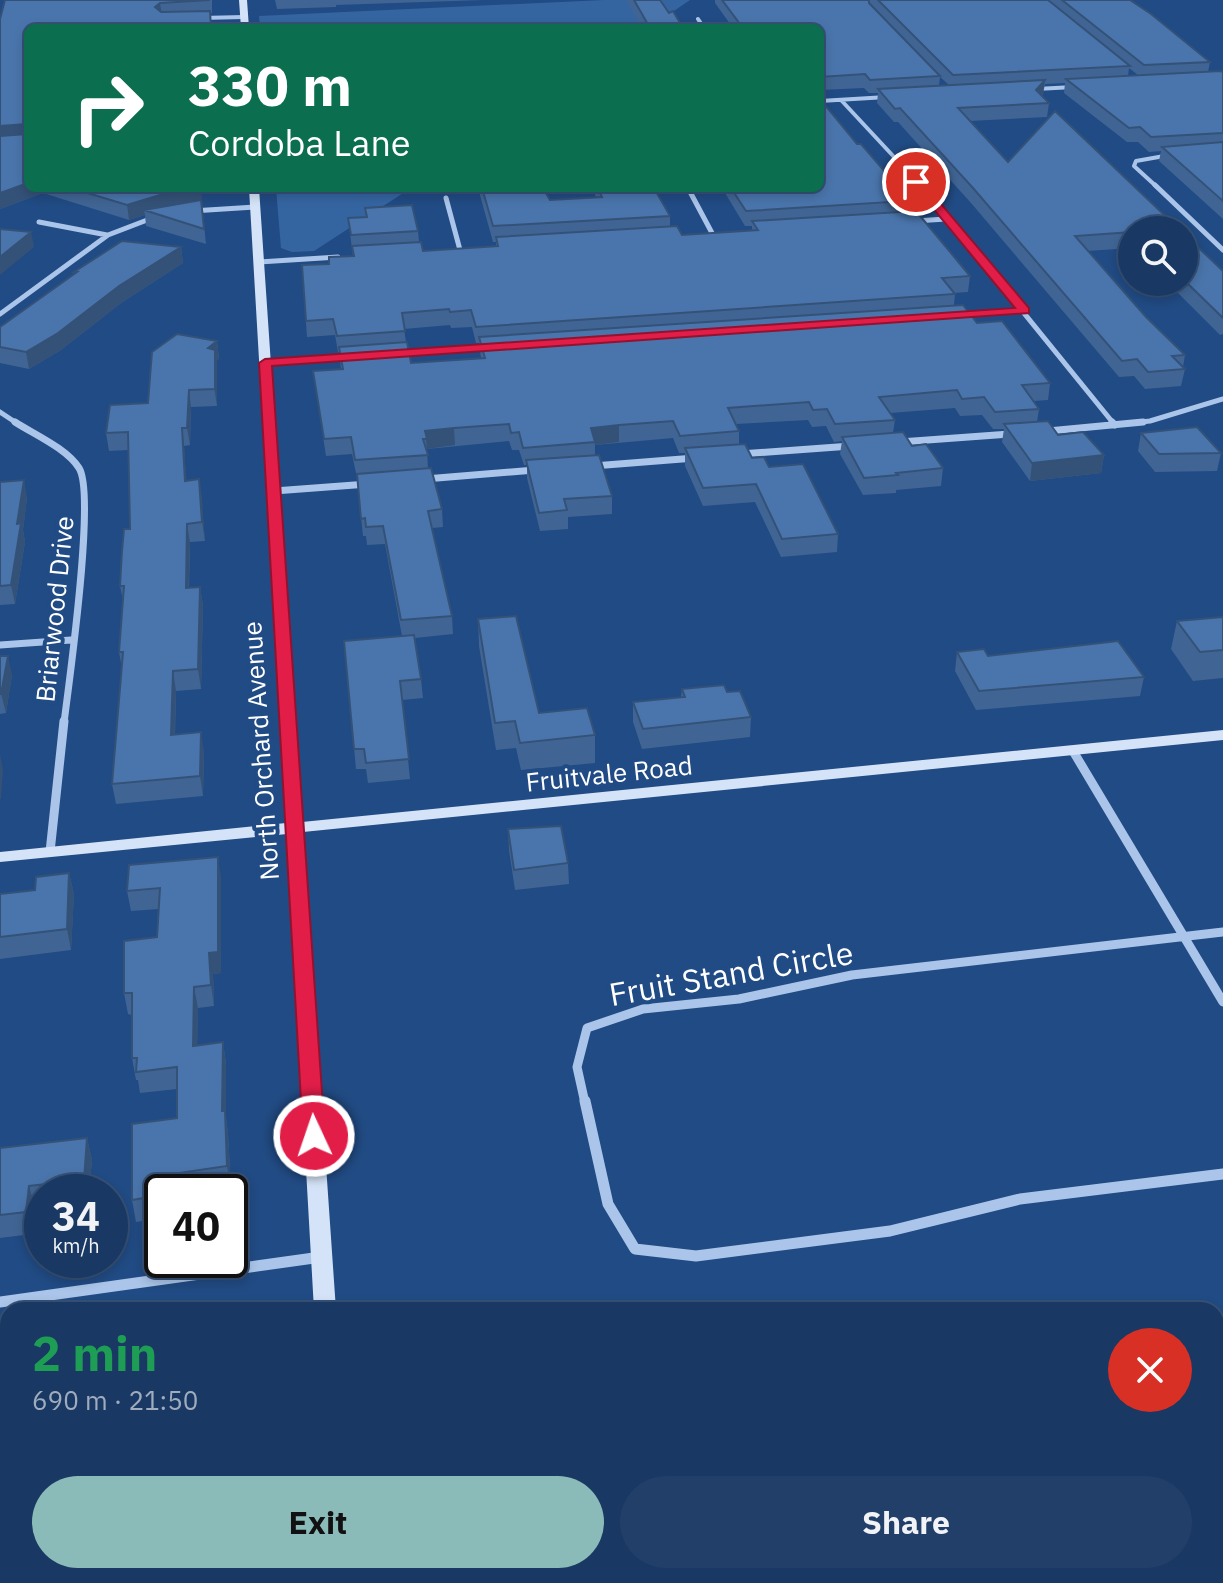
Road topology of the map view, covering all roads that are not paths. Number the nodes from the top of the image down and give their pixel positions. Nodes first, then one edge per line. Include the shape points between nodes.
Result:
1 (243, 0) edge
2 (244, 17) junction
3 (192, 19) edge
4 (698, 19) dead end
5 (245, 24) edge
6 (701, 24) edge
7 (1077, 87) edge
8 (1029, 90) edge
9 (888, 97) edge
10 (841, 100) junction
11 (824, 101) edge
12 (1178, 154) edge
13 (254, 192) edge
14 (690, 192) edge
15 (446, 198) dead end
16 (255, 207) junction
17 (179, 212) edge
18 (167, 215) edge
19 (946, 219) junction
20 (905, 221) edge
21 (39, 222) dead end
22 (712, 233) junction
23 (727, 233) edge
24 (696, 234) edge
25 (108, 235) junction
26 (475, 249) edge
27 (445, 250) edge
28 (460, 250) junction
29 (1223, 250) edge
30 (341, 257) edge
31 (259, 262) junction
32 (1024, 311) junction
33 (0, 314) edge
34 (952, 316) edge
35 (499, 347) edge
36 (390, 354) edge
37 (359, 356) edge
38 (265, 363) junction
39 (1223, 399) edge
40 (0, 412) edge
41 (1115, 425) junction
42 (1040, 432) edge
43 (1024, 433) edge
44 (898, 442) edge
45 (867, 445) edge
46 (727, 455) edge
47 (711, 457) edge
48 (587, 466) edge
49 (541, 470) edge
50 (419, 480) edge
51 (373, 483) edge
52 (274, 491) junction
53 (71, 640) junction
54 (0, 645) edge
55 (1223, 735) edge
56 (1073, 751) junction
57 (295, 827) junction
58 (50, 852) junction
59 (0, 857) edge
60 (1223, 932) edge
61 (1184, 938) junction
62 (1223, 1002) edge
63 (1223, 1174) edge
64 (322, 1257) junction
65 (0, 1302) edge
66 (325, 1302) edge

1 - 2 street
2 - 3 street
2 - 5 street
4 - 6 street
7 - 8 street
9 - 10 street
10 - 11 street
10 - 19 street via 902,163
12 - 29 street via 1145,157 1134,166
13 - 16 street, North Orchard Avenue
14 - 22 street
15 - 28 street
16 - 17 street
16 - 31 street, North Orchard Avenue
18 - 25 street
19 - 20 street
19 - 32 street
21 - 25 street
22 - 23 street
22 - 24 street
25 - 33 street
26 - 28 street
27 - 28 street
30 - 31 street
31 - 38 street, North Orchard Avenue
32 - 34 street
32 - 41 street
35 - 36 street
37 - 38 street
38 - 52 street, North Orchard Avenue
39 - 41 street via 1150,421
40 - 53 street, Briarwood Drive via 81,470 84,541
41 - 42 street
43 - 44 street
45 - 46 street
47 - 48 street
49 - 50 street
51 - 52 street
52 - 57 street, North Orchard Avenue
53 - 54 street
53 - 58 street, Briarwood Drive
55 - 56 street, Fruitvale Road
56 - 57 street, Fruitvale Road
56 - 61 street
57 - 58 street, Fruitvale Road
57 - 64 street, North Orchard Avenue
58 - 59 street, Fruitvale Road
60 - 61 street
61 - 62 street
61 - 63 street, Fruit Stand Circle via 852,975 739,999 643,1009 587,1028 577,1067 608,1204 635,1249 696,1256 890,1231 1020,1199
64 - 65 street
64 - 66 street, North Orchard Avenue

